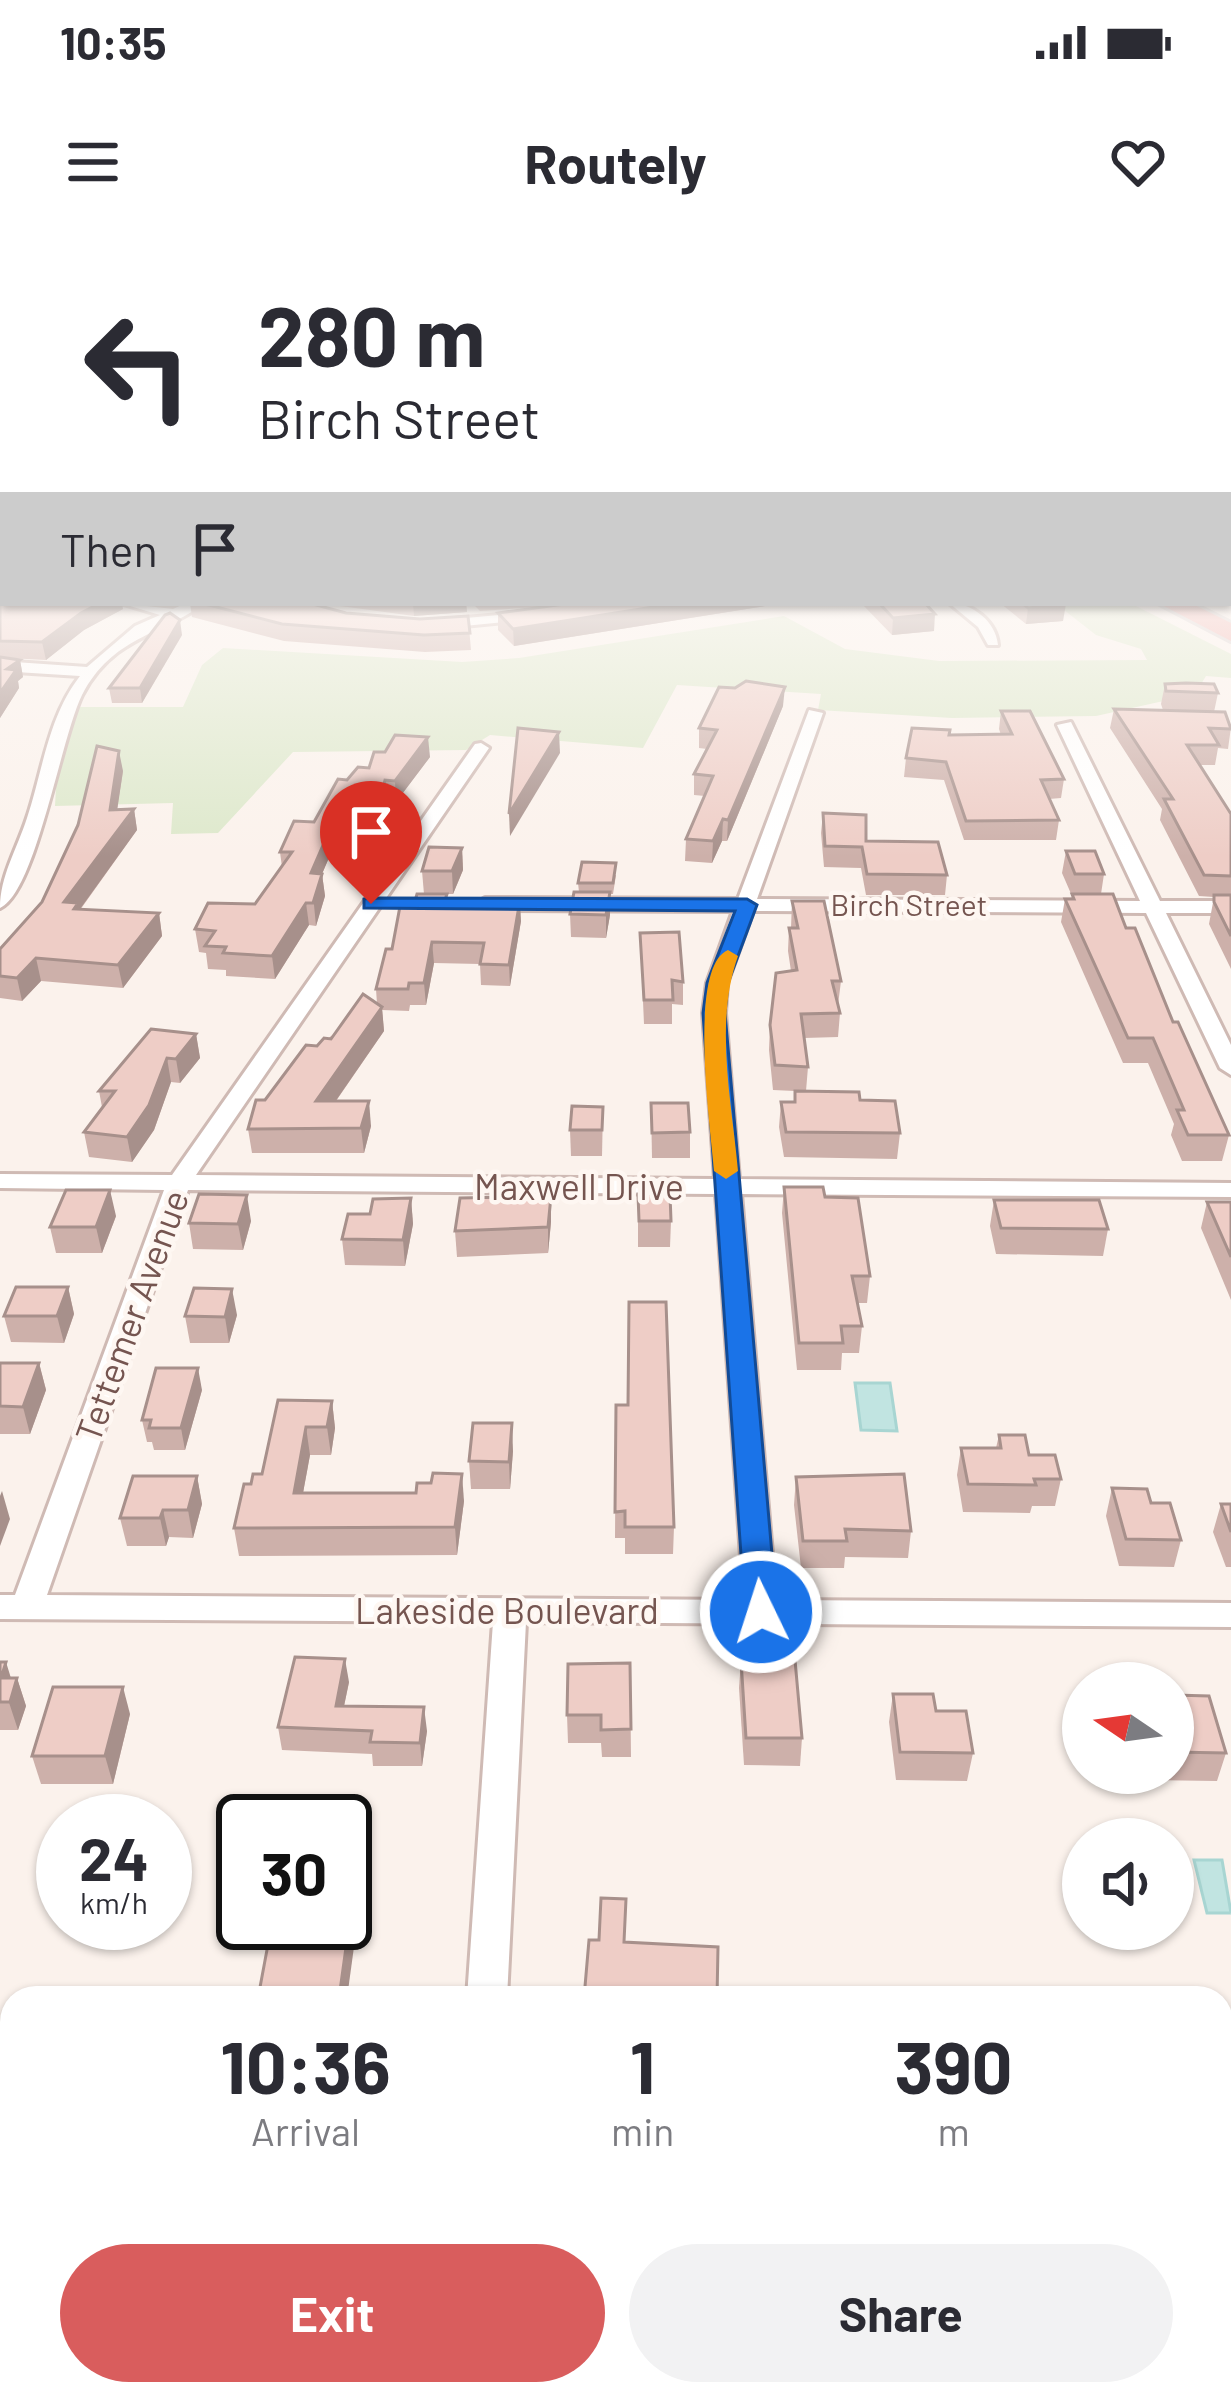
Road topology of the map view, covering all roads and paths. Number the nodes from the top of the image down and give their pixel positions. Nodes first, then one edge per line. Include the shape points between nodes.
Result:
1 (108, 655) edge
2 (0, 666) edge
3 (89, 672) junction
4 (815, 713) dead end
5 (1065, 725) dead end
6 (481, 748) dead end
7 (0, 902) edge
8 (465, 904) edge
9 (747, 905) junction
10 (1155, 906) junction
11 (1231, 907) edge
12 (1231, 1068) edge
13 (0, 1181) edge
14 (178, 1184) junction
15 (727, 1188) junction
16 (1231, 1190) edge
17 (13, 1607) edge
18 (510, 1612) junction
19 (761, 1612) junction
20 (1231, 1615) edge
21 (488, 1986) edge

1 - 3 street
2 - 3 street
3 - 7 street via 56,730 32,841
4 - 9 street
5 - 10 street
6 - 14 street, Tettemer Avenue via 383,904
8 - 9 street, Birch Street
9 - 10 street, Birch Street
9 - 15 street via 714,1013
10 - 11 street, Birch Street
10 - 12 street
13 - 14 street, Maxwell Drive
14 - 15 street, Maxwell Drive
14 - 17 street, Tettemer Avenue
15 - 16 street, Maxwell Drive
15 - 19 street
17 - 18 street, Lakeside Boulevard
18 - 19 street, Lakeside Boulevard
18 - 21 street
19 - 20 street, Lakeside Boulevard

